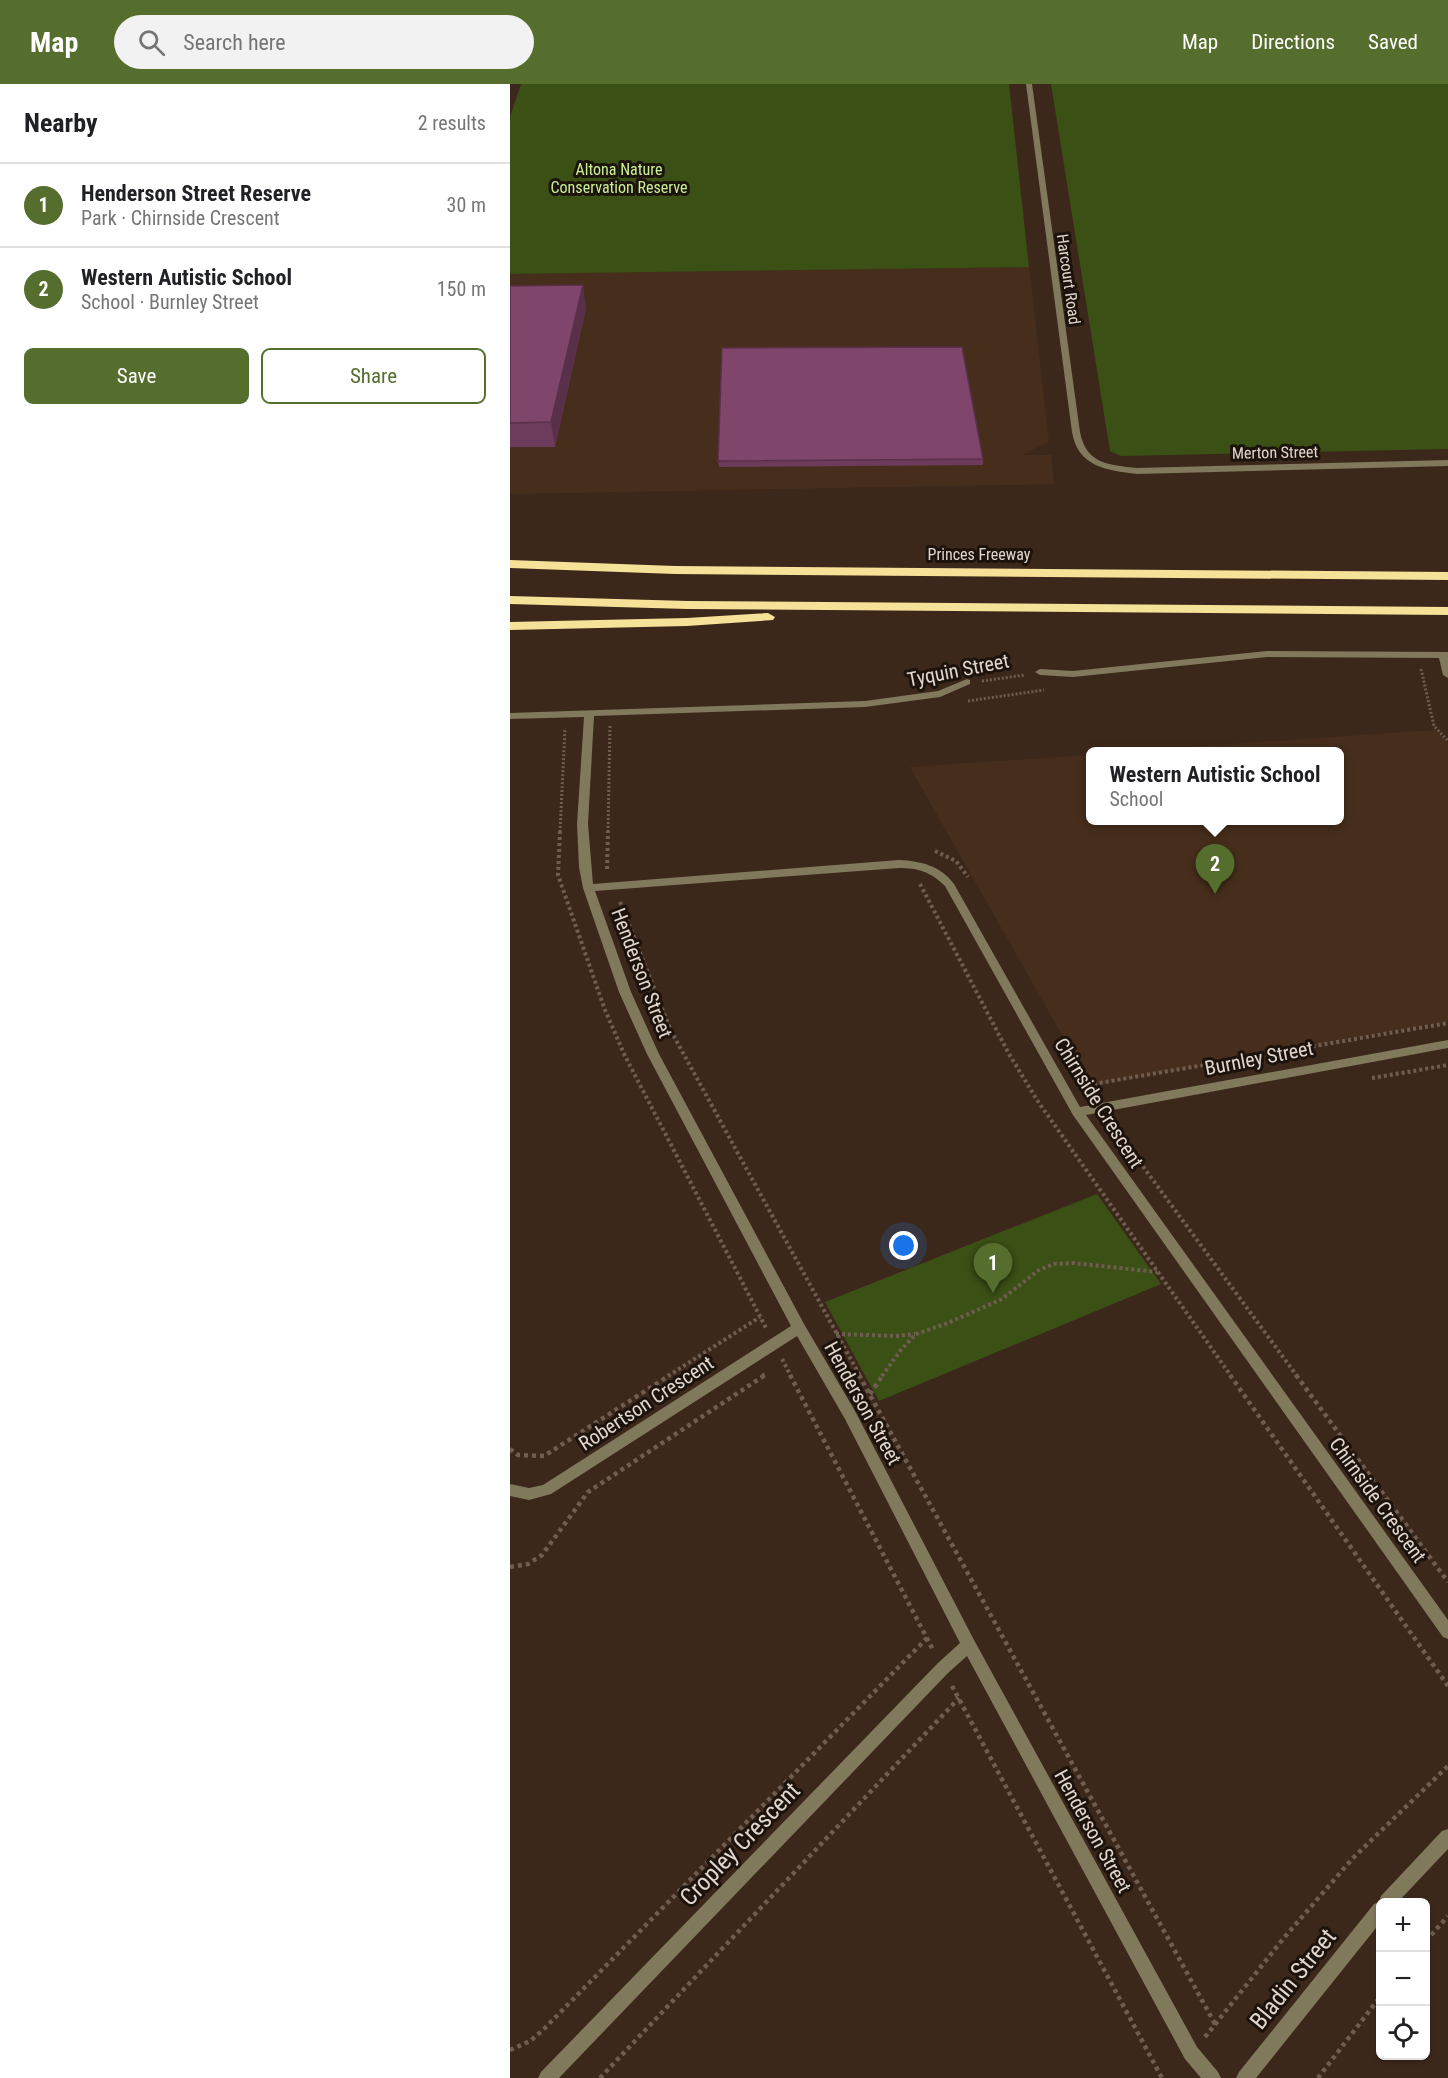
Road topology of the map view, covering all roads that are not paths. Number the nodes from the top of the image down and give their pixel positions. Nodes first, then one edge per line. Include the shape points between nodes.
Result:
1 (1029, 84) edge
2 (1448, 463) edge
3 (1103, 465) joint
4 (510, 564) edge
5 (1448, 576) edge
6 (510, 600) edge
7 (926, 607) junction
8 (1448, 611) edge
9 (510, 626) edge
10 (1446, 663) edge
11 (1040, 672) road end
12 (967, 682) road end
13 (510, 716) edge
14 (589, 719) junction
15 (588, 888) junction
16 (1448, 1044) edge
17 (1077, 1112) junction
18 (799, 1328) junction
19 (510, 1490) edge
20 (1448, 1632) edge
21 (969, 1645) junction
22 (1448, 1838) edge
23 (1391, 1898) edge
24 (1376, 1915) edge
25 (547, 2078) edge
26 (1212, 2078) edge
27 (1245, 2078) edge

1 - 3 street, Harcourt Road via 1075,422 1080,447
2 - 3 street, Merton Street via 1137,471
4 - 5 highway, Princes Freeway via 675,570
6 - 7 highway
7 - 8 highway
7 - 9 highway via 687,622
10 - 11 street via 1267,654 1073,674
12 - 14 street, Tyquin Street via 940,694 866,704
13 - 14 street, Tyquin Street
14 - 15 street, Henderson Street via 583,846
15 - 17 street, Chirnside Crescent via 899,864 932,868 949,884
15 - 18 street, Henderson Street via 639,1026
16 - 17 street, Burnley Street
17 - 20 street, Chirnside Crescent
18 - 19 street, Robertson Crescent via 546,1490 529,1494
18 - 21 street, Henderson Street via 850,1415
21 - 25 street, Cropley Crescent
21 - 26 street, Henderson Street via 1191,2053
22 - 23 street
24 - 27 street, Bladin Street

